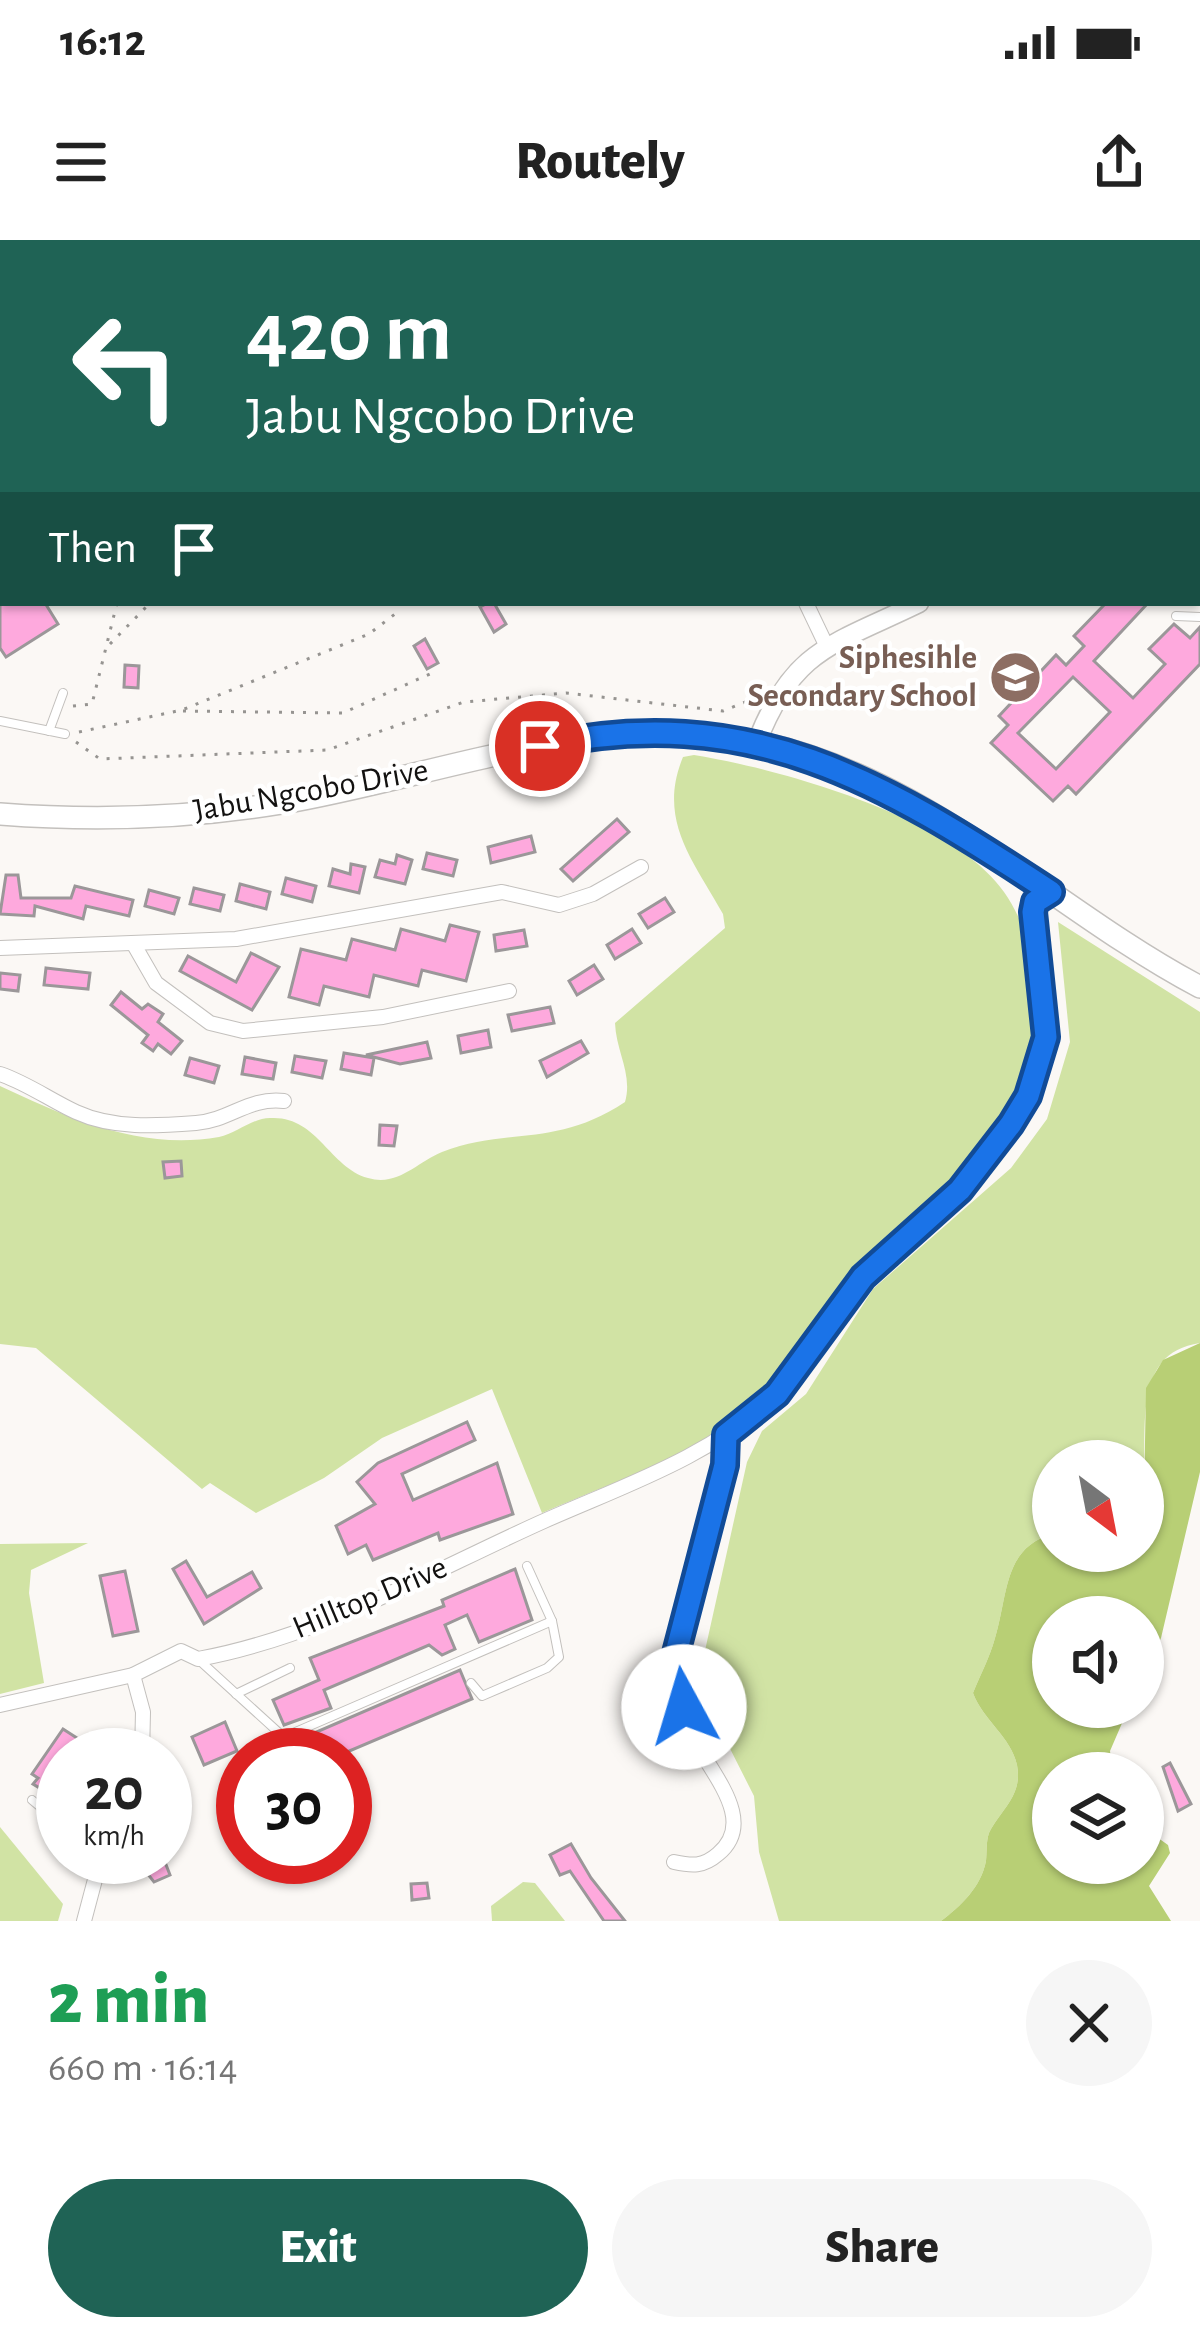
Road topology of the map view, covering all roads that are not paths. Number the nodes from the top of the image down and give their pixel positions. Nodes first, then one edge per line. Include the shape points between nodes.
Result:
1 (807, 606) edge
2 (914, 606) edge
3 (1176, 616) dead end
4 (1200, 617) edge
5 (826, 647) junction
6 (63, 693) dead end
7 (0, 721) edge
8 (49, 731) junction
9 (65, 734) road end
10 (757, 742) junction
11 (0, 814) edge
12 (641, 867) dead end
13 (1051, 892) junction
14 (133, 943) junction
15 (0, 948) edge
16 (1200, 987) edge
17 (509, 991) dead end
18 (0, 1074) edge
19 (284, 1101) dead end
20 (726, 1435) junction
21 (527, 1566) dead end
22 (551, 1621) junction
23 (198, 1659) junction
24 (290, 1668) dead end
25 (133, 1675) junction
26 (471, 1683) dead end
27 (236, 1694) junction
28 (0, 1705) edge
29 (143, 1728) edge
30 (274, 1728) edge
31 (305, 1728) edge
32 (32, 1800) dead end
33 (36, 1803) edge
34 (674, 1862) dead end
35 (94, 1884) edge
36 (84, 1921) edge

1 - 5 street
2 - 5 street
3 - 4 lane
5 - 10 street via 776,696
6 - 8 lane
7 - 8 lane
8 - 9 lane
10 - 11 main road, Jabu Ngcobo Drive via 598,734 280,803 161,814
10 - 13 main road, Jabu Ngcobo Drive via 892,792
12 - 14 street via 572,903 502,892 308,931
13 - 16 main road, Jabu Ngcobo Drive
13 - 20 street, Hilltop Drive via 1033,912 1046,1037 1028,1096 960,1190 863,1277 777,1394
14 - 15 street
14 - 17 street via 170,995 210,1023 242,1031 383,1017
18 - 19 street via 74,1111 128,1125 199,1123 255,1099
20 - 23 street, Hilltop Drive via 397,1590
20 - 34 street via 676,1672 694,1738 731,1806 733,1833 701,1865
21 - 22 lane
22 - 26 lane via 559,1648 554,1664 482,1696
22 - 31 lane
23 - 25 street, Hilltop Drive via 181,1651
23 - 27 lane
24 - 27 lane
25 - 28 street, Hilltop Drive
25 - 29 street
27 - 30 lane
32 - 33 lane
35 - 36 street

